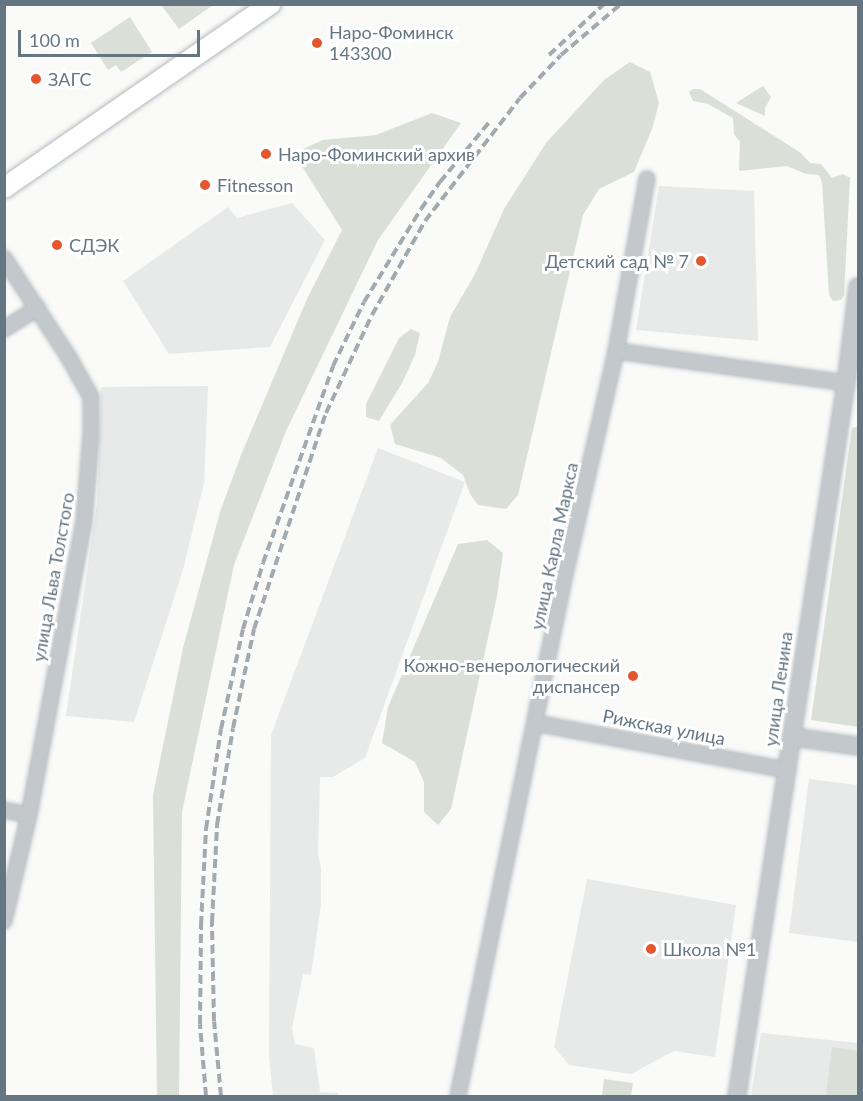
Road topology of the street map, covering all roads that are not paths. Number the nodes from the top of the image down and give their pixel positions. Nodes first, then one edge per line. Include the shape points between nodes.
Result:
1 (271, 4) edge
2 (647, 179) dead end
3 (4, 188) edge
4 (4, 258) edge
5 (858, 287) edge
6 (38, 308) junction
7 (4, 329) edge
8 (616, 351) junction
9 (846, 383) junction
10 (535, 723) junction
11 (793, 737) junction
12 (858, 746) edge
13 (786, 770) junction
14 (4, 810) edge
15 (29, 815) junction
16 (4, 921) edge
17 (458, 1096) edge
18 (737, 1096) edge

1 - 3 main road
2 - 8 street, улица Карла Маркса
4 - 6 street, улица Льва Толстого
5 - 9 street, улица Ленина
6 - 7 street
6 - 15 street, улица Льва Толстого via 91,397 91,435 84,521
8 - 9 street
8 - 10 street, улица Карла Маркса
9 - 11 street, улица Ленина
10 - 13 street, Рижская улица
10 - 17 street, улица Карла Маркса
11 - 12 street
11 - 13 street, улица Ленина
13 - 18 street, улица Ленина
14 - 15 street
15 - 16 street, улица Льва Толстого

